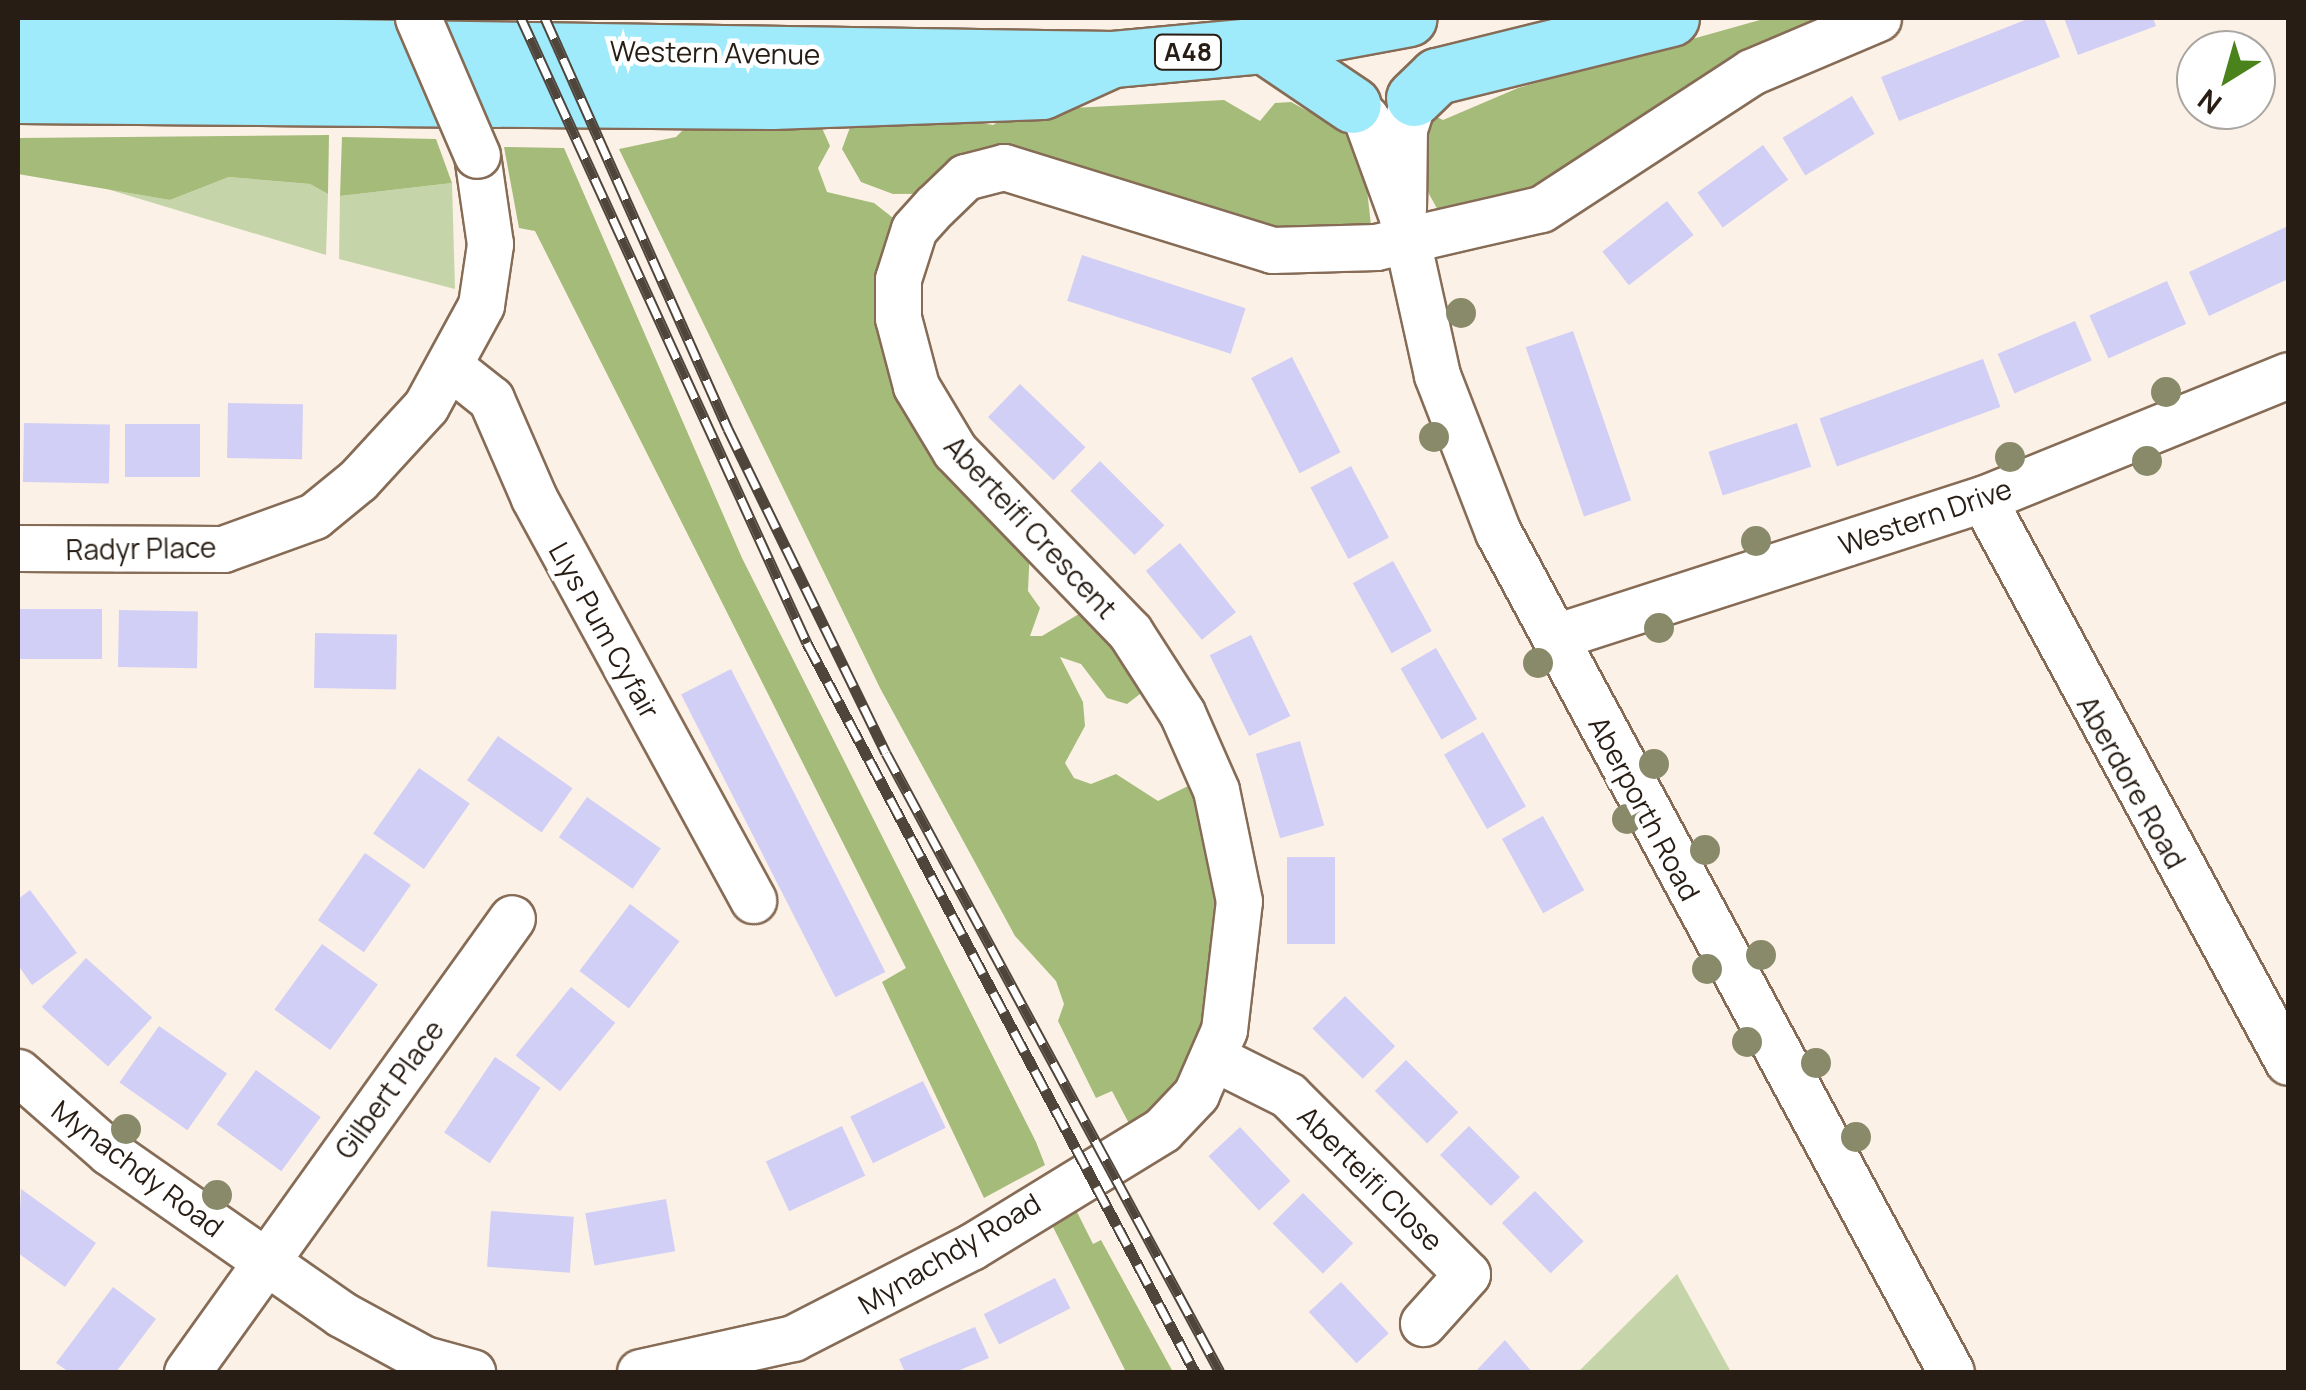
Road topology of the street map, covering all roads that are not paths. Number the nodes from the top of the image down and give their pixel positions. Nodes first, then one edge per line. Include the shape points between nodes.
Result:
1 (418, 18) edge
2 (1409, 18) edge
3 (1671, 18) edge
4 (1878, 18) edge
5 (18, 42) edge
6 (1264, 46) junction
7 (1112, 59) junction
8 (18, 95) edge
9 (1414, 98) joint
10 (1353, 105) joint
11 (1392, 235) junction
12 (452, 368) junction
13 (2288, 375) edge
14 (1983, 499) junction
15 (18, 548) edge
16 (1554, 638) junction
17 (753, 900) dead end
18 (512, 918) dead end
19 (1214, 1058) junction
20 (2288, 1062) edge
21 (18, 1072) edge
22 (267, 1261) junction
23 (1424, 1323) dead end
24 (431, 1366) edge
25 (187, 1372) edge
26 (472, 1372) edge
27 (640, 1372) edge
28 (1951, 1372) edge

1 - 12 street, Radyr Place, bridge via 477,155 489,270
2 - 6 highway, Western Avenue / A48
3 - 9 highway via 1437,76
4 - 11 street, Aberteifi Crescent via 1751,72 1540,209
5 - 7 highway, Western Avenue / A48
6 - 7 highway, Western Avenue / A48
6 - 10 highway
7 - 8 highway via 1042,91 790,100
9 - 11 street, Aberporth Road
10 - 11 street, Aberporth Road via 1366,118
11 - 16 street, Aberporth Road via 1470,468
11 - 19 street, Aberteifi Crescent via 1272,250 991,167 952,188 902,252 898,318 934,422 1149,656 1216,790 1239,938
12 - 15 street, Radyr Place via 358,480 275,534 223,549
12 - 17 street, Llys Pum Cyfair via 490,399 534,498
13 - 14 street, Western Drive
14 - 16 street, Western Drive
14 - 20 street, Aberdore Road
16 - 28 street, Aberporth Road
18 - 22 street, Gilbert Place
19 - 23 street, Aberteifi Close via 1288,1095 1467,1274
19 - 27 street, Mynachdy Road via 1196,1094 1146,1142 1053,1190 894,1291 756,1350
21 - 22 street, Mynachdy Road via 109,1152
22 - 24 street, Mynachdy Road
22 - 25 street, Gilbert Place
24 - 26 street, Mynachdy Road

